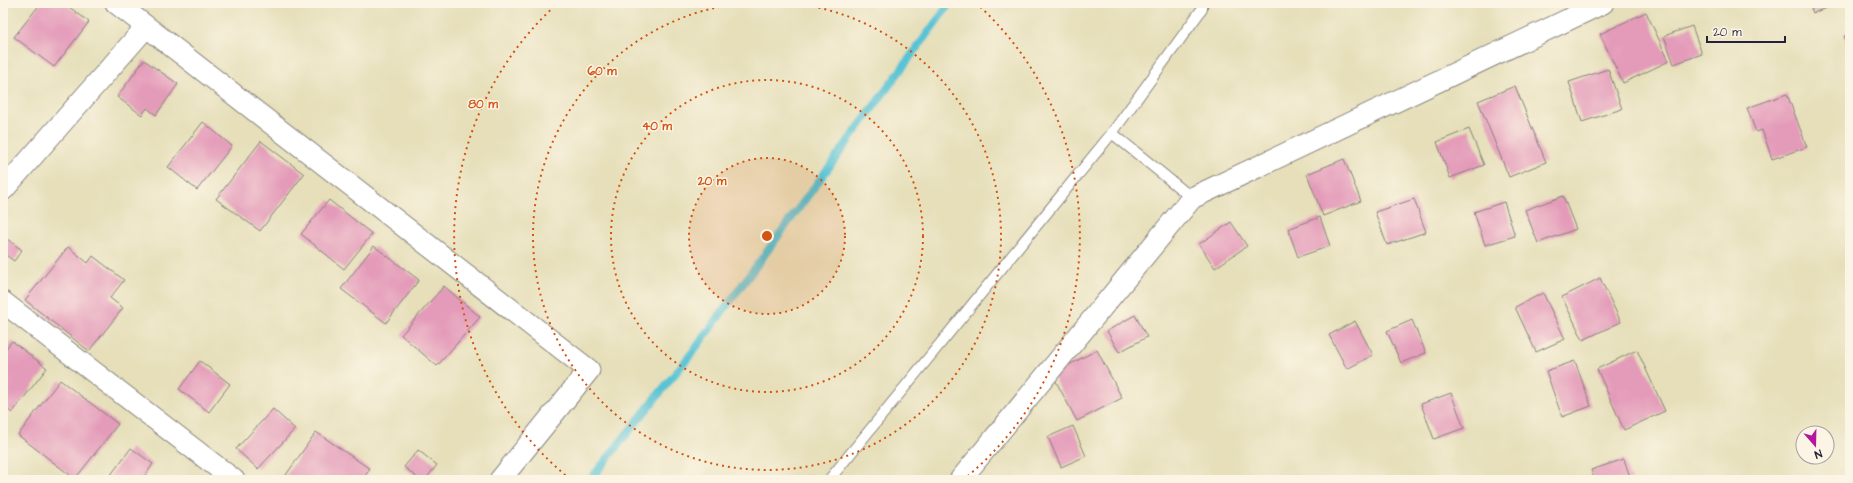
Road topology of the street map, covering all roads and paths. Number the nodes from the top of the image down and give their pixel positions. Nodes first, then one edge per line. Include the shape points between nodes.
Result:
1 (116, 3) edge
2 (1202, 3) edge
3 (1603, 3) edge
4 (146, 27) junction
5 (1112, 133) junction
6 (3, 190) edge
7 (1192, 198) junction
8 (3, 302) edge
9 (234, 480) edge
10 (500, 480) edge
11 (829, 480) edge
12 (960, 480) edge

1 - 4 street
2 - 5 lane via 1202,9
3 - 7 street
4 - 6 street
4 - 10 street via 589,370
5 - 7 lane
5 - 11 lane
7 - 12 street
8 - 9 street

